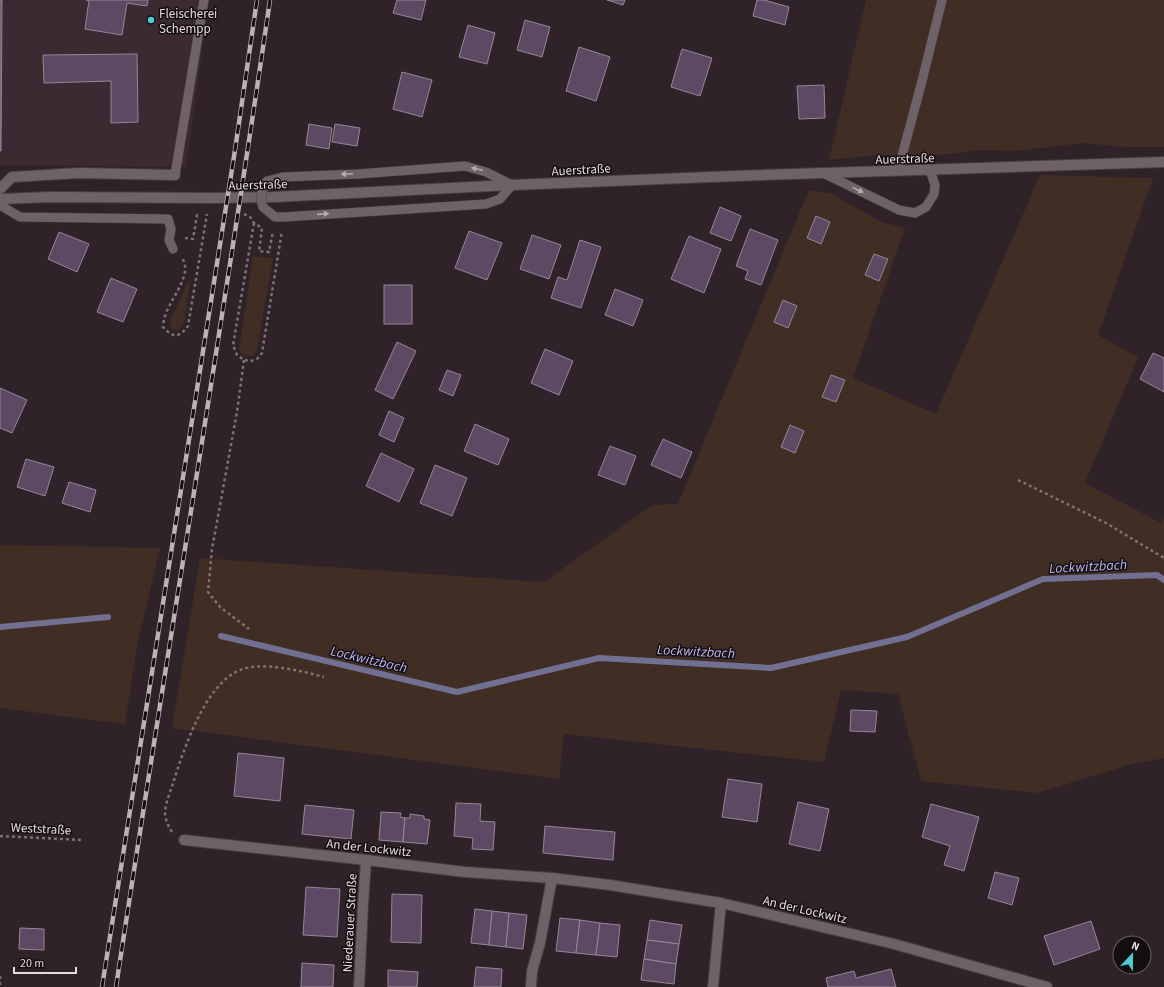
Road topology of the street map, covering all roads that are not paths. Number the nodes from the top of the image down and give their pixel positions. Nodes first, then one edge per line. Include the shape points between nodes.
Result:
1 (204, 0) edge
2 (942, 0) edge
3 (1164, 162) edge
4 (930, 170) junction
5 (898, 171) junction
6 (823, 173) junction
7 (175, 174) joint
8 (512, 185) junction
9 (0, 189) edge
10 (0, 198) edge
11 (0, 205) edge
12 (173, 249) road end
13 (184, 840) road end
14 (366, 860) junction
15 (552, 878) junction
16 (721, 903) junction
17 (359, 987) edge
18 (531, 987) edge
19 (713, 987) edge
20 (1047, 987) edge

1 - 7 lane
2 - 5 lane
3 - 4 street, Auerstraße
4 - 5 street, Auerstraße
6 -> 4 lane via 899,210 915,213 926,207 934,194 935,185
5 - 6 street, Auerstraße
6 - 8 street, Auerstraße
7 - 9 street via 12,177
8 -> 8 lane, bridge via 486,172 464,166 283,177 267,181 263,186 261,201 263,208 275,217 284,217 486,204 500,200
8 - 10 street, Auerstraße via 267,197
11 - 12 lane via 20,217 168,220 171,229 169,240
13 - 14 street, An der Lockwitz
14 - 15 street, An der Lockwitz via 465,872
14 - 17 street, Niederauer Straße
15 - 16 street, An der Lockwitz
15 - 18 street via 532,971
16 - 19 street
16 - 20 street, An der Lockwitz via 894,944

